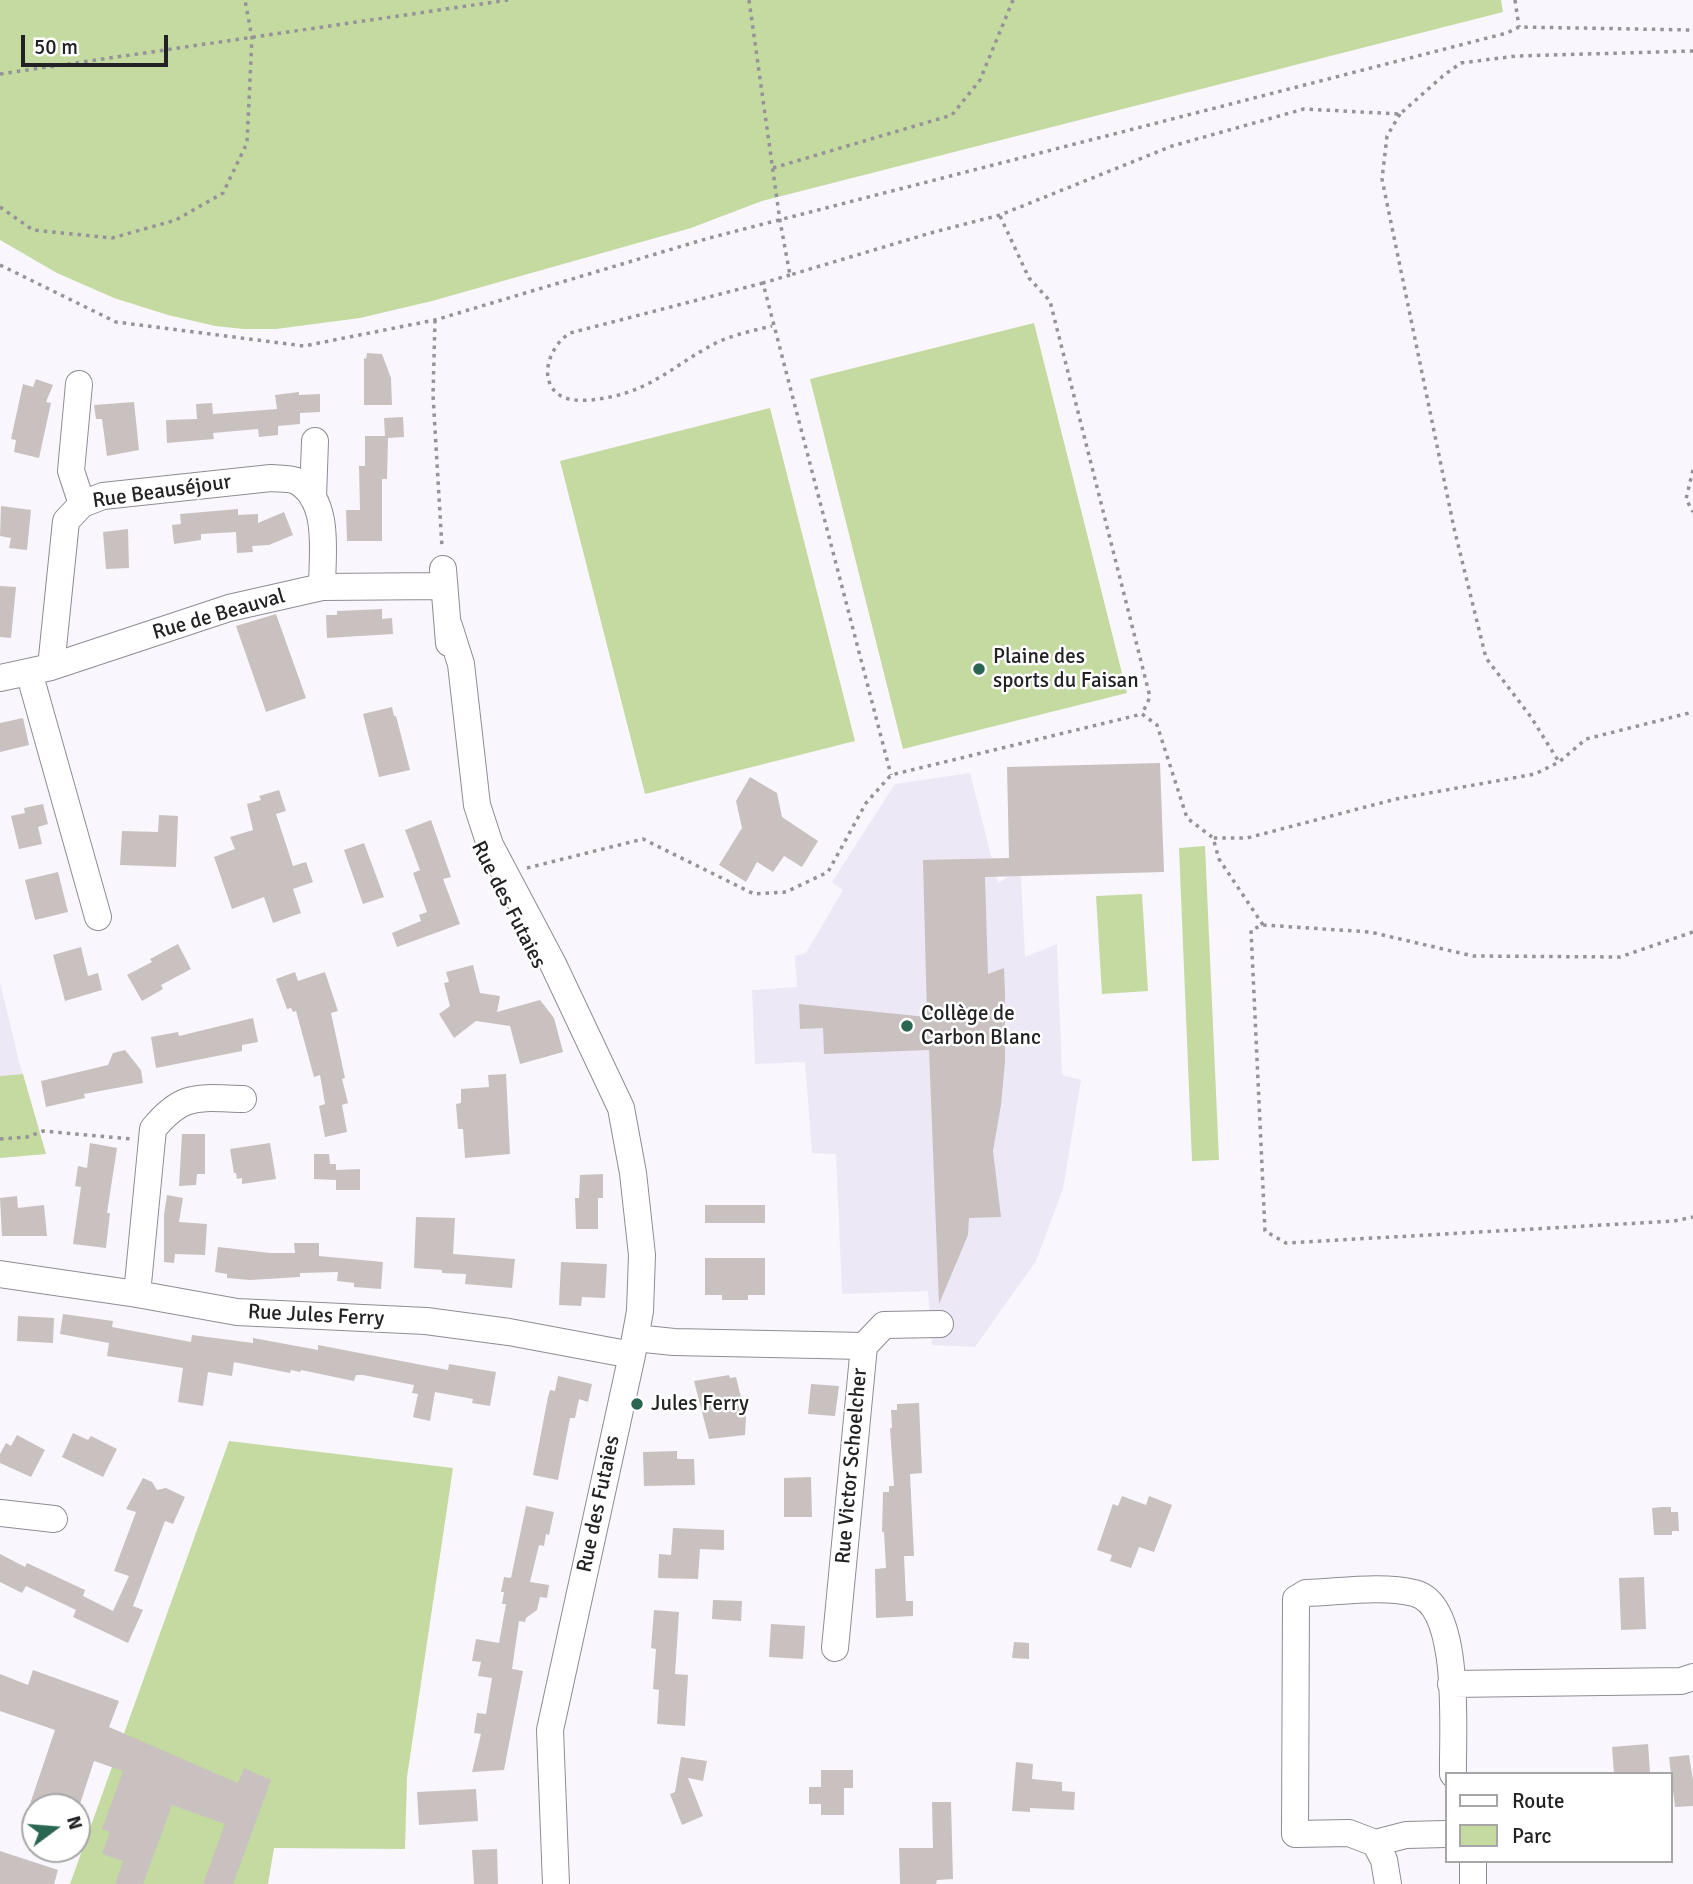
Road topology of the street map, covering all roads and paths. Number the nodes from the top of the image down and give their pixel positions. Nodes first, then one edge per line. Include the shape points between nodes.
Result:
1 (245, 0) edge
2 (508, 0) edge
3 (749, 0) edge
4 (1013, 0) edge
5 (1515, 0) edge
6 (1519, 26) junction
7 (1693, 30) edge
8 (253, 38) junction
9 (1693, 51) edge
10 (0, 74) edge
11 (1400, 114) junction
12 (772, 167) junction
13 (0, 207) edge
14 (1000, 215) junction
15 (780, 221) junction
16 (0, 265) edge
17 (790, 275) junction
18 (763, 284) junction
19 (435, 320) junction
20 (772, 326) junction
21 (79, 384) dead end
22 (315, 441) dead end
23 (1693, 470) edge
24 (313, 498) junction
25 (82, 504) junction
26 (1693, 512) edge
27 (443, 577) junction
28 (322, 587) junction
29 (449, 626) junction
30 (40, 669) junction
31 (0, 678) edge
32 (1693, 712) edge
33 (1142, 714) junction
34 (1559, 762) junction
35 (891, 775) junction
36 (1213, 838) junction
37 (504, 873) junction
38 (98, 917) dead end
39 (1263, 925) junction
40 (1693, 932) edge
41 (592, 1047) junction
42 (243, 1100) dead end
43 (0, 1139) edge
44 (151, 1140) junction
45 (1693, 1217) edge
46 (0, 1274) edge
47 (136, 1294) junction
48 (940, 1324) dead end
49 (634, 1346) junction
50 (864, 1346) junction
51 (0, 1513) edge
52 (54, 1519) dead end
53 (835, 1647) dead end
54 (1693, 1677) edge
55 (1451, 1684) junction
56 (1452, 1772) edge
57 (1444, 1834) edge
58 (1375, 1843) junction
59 (1473, 1863) edge
60 (556, 1884) edge
61 (1388, 1884) edge
62 (1474, 1884) edge

1 - 8 path
2 - 8 path
3 - 12 path
4 - 12 path via 980,80 952,115
5 - 6 path
6 - 7 path
6 - 15 path via 1507,33
8 - 10 path
8 - 13 path via 247,143 223,193 176,220 112,238 33,230
9 - 11 path via 1516,56 1461,63
11 - 14 path via 1304,109 1172,146
11 - 34 path via 1387,136 1382,179 1457,541 1486,659
12 - 15 path
14 - 17 path
14 - 33 path via 1029,278 1051,301 1150,696
15 - 17 path
15 - 19 path
16 - 19 path via 116,322 304,346
17 - 18 path
18 - 20 path
18 - 20 path via 570,334 553,350 548,374 554,390 566,398 610,397 646,387 720,341
19 - 27 path via 433,395
20 - 35 path
21 - 25 street via 71,471
22 - 24 street
23 - 26 path via 1685,499
24 - 25 street, Rue Beauséjour via 298,482 271,478 103,496
24 - 28 street via 321,517
25 - 30 street, Rue Beauséjour via 66,521
27 - 28 street, Rue de Beauval
27 - 29 street, Rue des Futaies
28 - 30 street, Rue de Beauval via 229,608
29 - 37 street, Rue des Futaies via 461,664 477,805
29 - 41 street, Rue des Futaies via 454,764 478,856 539,968
30 - 31 street, Rue de Beauval
30 - 38 street
32 - 34 path via 1587,739
33 - 35 path
33 - 36 path via 1157,725 1187,818
34 - 36 path via 1535,774 1396,800 1247,838
35 - 37 path via 866,803 828,872 786,892 754,894 643,839
36 - 39 path via 1219,859
37 - 41 street, Rue des Futaies
39 - 40 path via 1370,932 1473,956 1620,957
39 - 45 path via 1251,930 1265,1231 1286,1243
41 - 49 street, Rue des Futaies via 621,1108 633,1173 642,1255
42 - 44 street via 196,1098 168,1110 153,1129
43 - 44 path via 43,1131
44 - 47 street
46 - 47 street, Rue Jules Ferry
47 - 49 street, Rue Jules Ferry via 237,1312 426,1321
48 - 50 street via 884,1325
49 - 50 street, Rue Victor Schoelcher via 674,1342
49 - 60 street, Rue des Futaies via 550,1730
50 - 53 street, Rue Victor Schoelcher
51 - 52 street
54 - 55 street via 1681,1681
55 - 56 street
55 - 58 street via 1441,1619 1432,1604 1417,1593 1306,1593 1296,1599 1295,1834 1349,1833
57 - 58 street via 1406,1835
58 - 61 street
59 - 62 street

